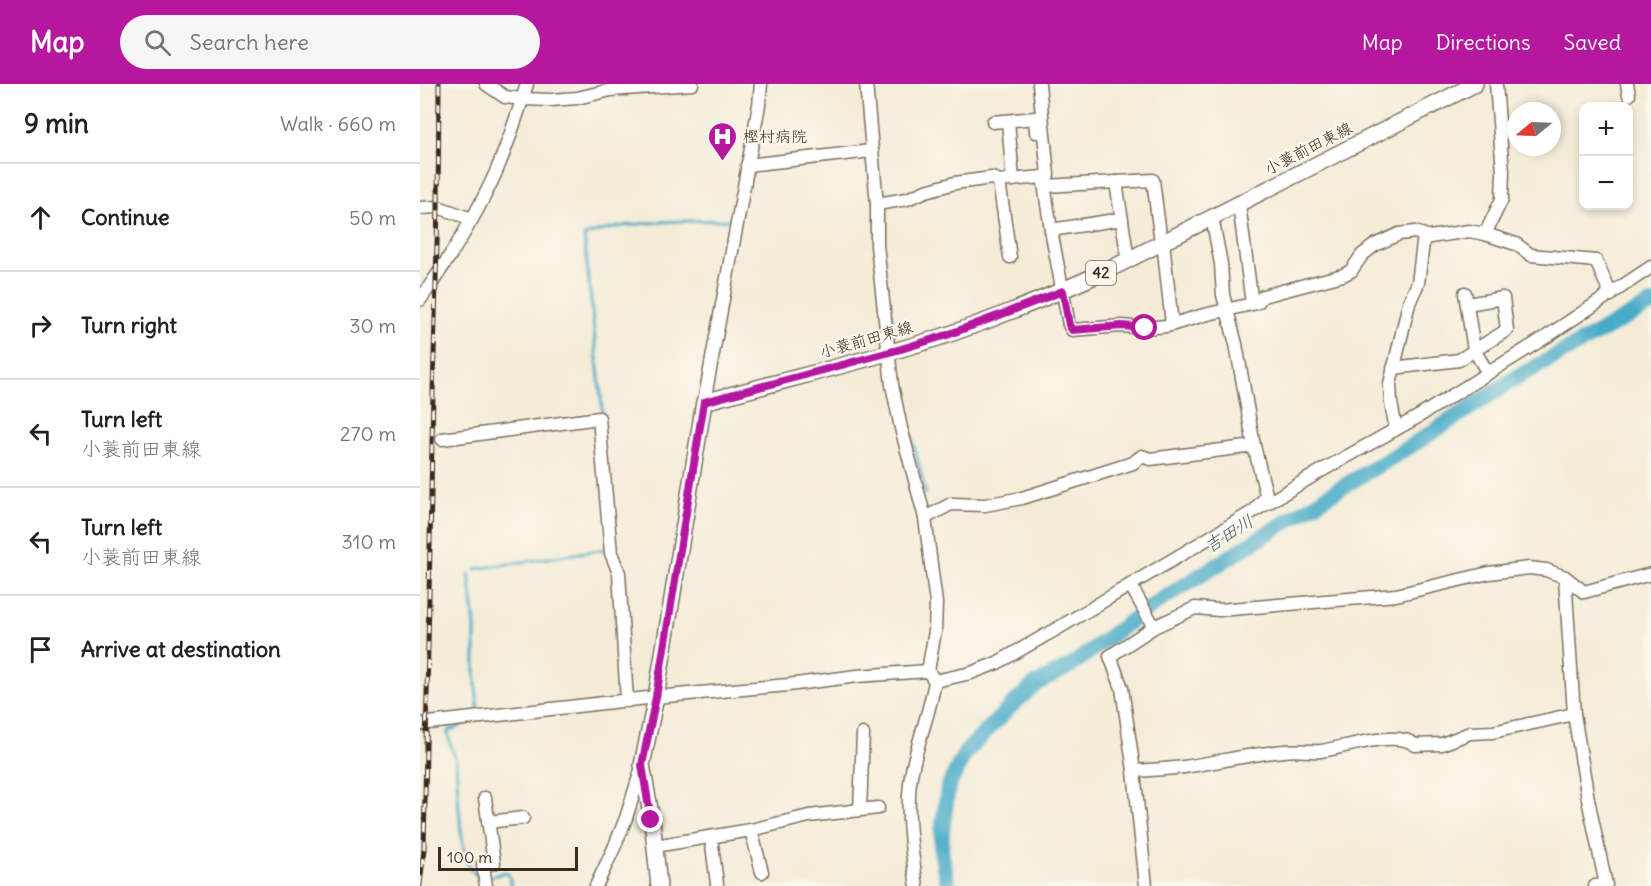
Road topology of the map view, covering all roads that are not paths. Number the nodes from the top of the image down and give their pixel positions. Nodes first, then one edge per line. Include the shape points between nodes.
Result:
1 (486, 84) edge
2 (527, 84) edge
3 (692, 84) edge
4 (761, 84) edge
5 (866, 84) edge
6 (1039, 84) edge
7 (1475, 84) edge
8 (1496, 84) edge
9 (522, 99) junction
10 (1008, 121) junction
11 (993, 122) dead end
12 (871, 151) junction
13 (747, 165) junction
14 (1013, 180) junction
15 (1043, 180) junction
16 (999, 181) junction
17 (1116, 182) junction
18 (877, 204) junction
19 (1239, 204) junction
20 (420, 208) edge
21 (1212, 217) junction
22 (472, 219) junction
23 (1122, 219) junction
24 (1051, 230) junction
25 (1485, 234) junction
26 (1424, 235) junction
27 (1162, 242) junction
28 (1010, 257) dead end
29 (1128, 260) junction
30 (1651, 267) edge
31 (1063, 291) junction
32 (1611, 295) junction
33 (420, 300) edge
34 (1252, 304) junction
35 (1226, 310) junction
36 (1172, 324) junction
37 (1474, 350) junction
38 (889, 352) junction
39 (1394, 368) junction
40 (1488, 373) junction
41 (704, 402) junction
42 (1396, 429) junction
43 (442, 439) dead end
44 (1254, 446) junction
45 (1254, 511) junction
46 (925, 518) junction
47 (1651, 574) edge
48 (1565, 577) junction
49 (1131, 586) junction
50 (1154, 627) junction
51 (931, 676) junction
52 (656, 697) junction
53 (627, 701) junction
54 (1574, 714) junction
55 (420, 724) edge
56 (863, 734) dead end
57 (642, 765) junction
58 (1134, 771) junction
59 (485, 798) dead end
60 (878, 808) dead end
61 (860, 810) junction
62 (523, 818) dead end
63 (488, 822) junction
64 (751, 830) junction
65 (711, 837) junction
66 (655, 846) junction
67 (762, 872) dead end
68 (717, 884) dead end
69 (486, 886) edge
70 (596, 886) edge
71 (659, 886) edge
72 (917, 886) edge
73 (1146, 886) edge
74 (1595, 886) edge

1 - 9 street via 505,97
2 - 9 street
3 - 9 street via 610,90 577,98
4 - 13 street
5 - 12 street
6 - 15 street via 1048,175
7 - 19 main road, 小蓑前田東線 / 42
8 - 25 street via 1502,199
9 - 22 street via 496,170
10 - 11 street
10 - 14 street
10 - 15 street via 1035,118
12 - 13 street
12 - 18 street
13 - 41 street
14 - 15 street
14 - 16 street
15 - 17 street
15 - 24 street
16 - 18 street via 992,178 955,183
16 - 28 street
17 - 23 street
17 - 27 street via 1153,180
18 - 38 street via 877,245
19 - 21 main road, 小蓑前田東線 / 42
19 - 34 street
20 - 22 street via 438,207
21 - 27 main road, 小蓑前田東線 / 42
21 - 35 street
22 - 33 street
23 - 24 street
23 - 29 street
24 - 31 street
25 - 26 street via 1469,231
25 - 32 street via 1516,244 1531,255 1596,261
26 - 34 street via 1399,234 1375,245 1343,275 1263,296
26 - 39 street via 1418,283 1409,303
27 - 29 main road, 小蓑前田東線 / 42
27 - 36 street
29 - 31 main road, 小蓑前田東線 / 42
30 - 32 street
31 - 36 street via 1072,330
31 - 38 main road, 小蓑前田東線 / 42 via 947,335
32 - 40 street
34 - 35 street
35 - 36 street
35 - 44 street
37 - 37 street via 1507,330 1503,298 1466,298
37 - 39 street via 1459,360
37 - 40 street
38 - 41 main road, 小蓑前田東線 / 42
38 - 46 street via 901,428
39 - 42 street via 1390,384
40 - 42 street
41 - 52 main road
42 - 45 street
43 - 53 street via 599,418 611,553 619,573
44 - 45 street via 1266,494
44 - 46 street via 1150,459 1142,456 1133,463 1022,498 985,505 951,504
45 - 49 street
46 - 51 street via 936,603
47 - 48 street via 1584,592
48 - 50 street via 1529,568 1489,573 1396,595 1218,610 1195,608
48 - 54 street
49 - 50 street
49 - 51 street via 998,663 971,673
50 - 58 street via 1110,656 1122,688
51 - 52 street via 857,676
51 - 72 street via 930,705 910,788
52 - 53 street
52 - 57 main road
53 - 55 street
54 - 58 street via 1493,732 1470,733 1442,744 1367,741 1323,751 1287,750
54 - 74 street via 1606,885
56 - 61 street
57 - 66 main road
57 - 70 street via 626,818
58 - 73 street
59 - 63 street
60 - 61 street
61 - 64 street via 809,816
62 - 63 street
63 - 69 street via 494,862 483,865
64 - 65 street
64 - 67 street
65 - 66 street
65 - 68 street
66 - 71 main road

